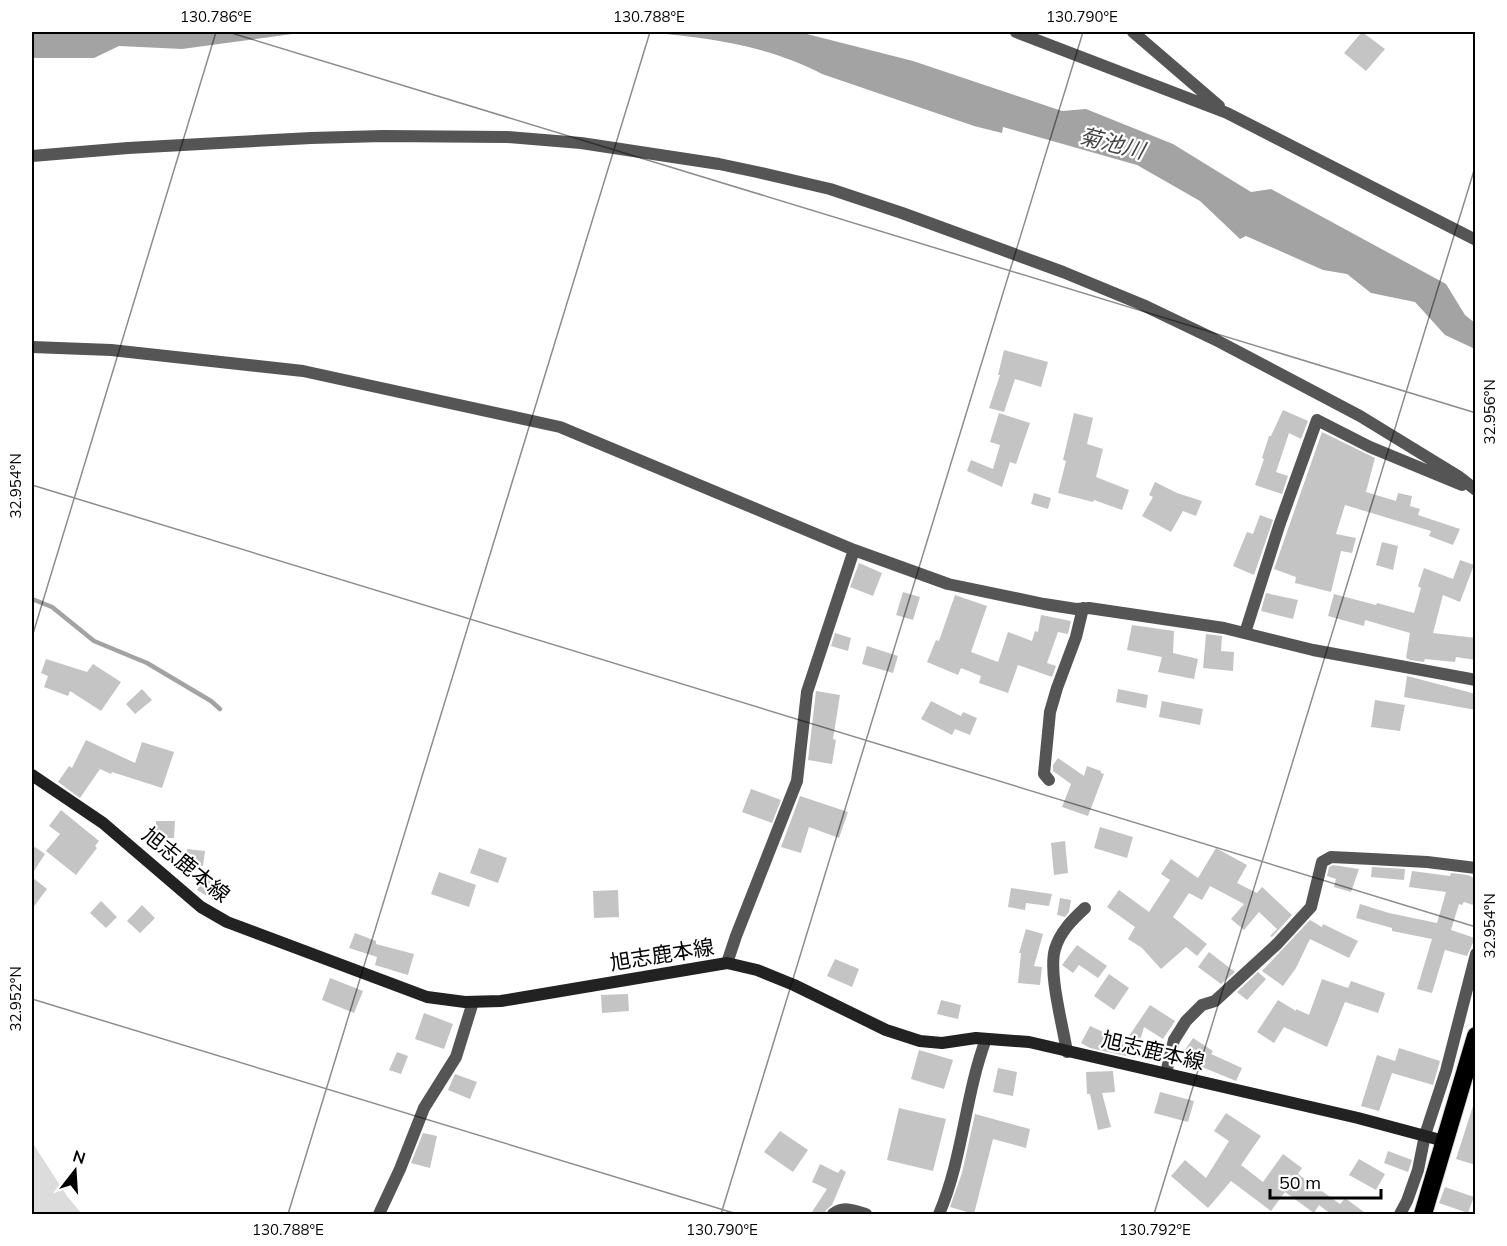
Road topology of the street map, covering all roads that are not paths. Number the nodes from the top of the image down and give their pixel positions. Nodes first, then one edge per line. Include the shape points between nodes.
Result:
1 (1016, 32) edge
2 (1133, 32) edge
3 (1227, 112) junction
4 (32, 156) edge
5 (1476, 240) edge
6 (32, 347) edge
7 (1476, 490) edge
8 (854, 549) junction
9 (1083, 608) junction
10 (1245, 633) junction
11 (1476, 680) edge
12 (32, 775) edge
13 (1049, 780) dead end
14 (1476, 868) edge
15 (1085, 908) dead end
16 (1476, 954) edge
17 (727, 963) junction
18 (473, 1002) junction
19 (1476, 1036) edge
20 (986, 1039) junction
21 (1067, 1052) junction
22 (1166, 1074) junction
23 (1469, 1087) edge
24 (1425, 1135) junction
25 (1444, 1141) junction
26 (379, 1215) edge
27 (833, 1215) edge
28 (866, 1215) edge
29 (939, 1215) edge
30 (1400, 1215) edge
31 (1423, 1215) edge

1 - 3 street
2 - 3 street
3 - 5 street
4 - 7 street via 311,138 507,137 581,143 758,172 830,189 903,213 1143,305 1360,416
6 - 8 street via 111,350 303,371 560,427
7 - 10 street via 1370,447 1317,420
8 - 9 street via 948,584
8 - 17 street via 807,692 797,781
9 - 10 street
9 - 13 street via 1050,712 1044,774
10 - 11 street via 1313,650
12 - 18 main road, 旭志鹿本線 via 103,823 201,907 227,922 427,997
14 - 22 street via 1331,857 1322,862 1311,907 1215,1001 1202,1005 1186,1021 1174,1040
15 - 21 street via 1059,938 1053,961
16 - 24 street
17 - 18 main road, 旭志鹿本線 via 501,1001
17 - 20 main road, 旭志鹿本線 via 757,970 886,1030 920,1041
18 - 26 street via 456,1058 424,1107
19 - 23 highway
20 - 21 main road, 旭志鹿本線 via 1029,1042
20 - 29 street
21 - 22 main road, 旭志鹿本線
22 - 24 main road, 旭志鹿本線
23 - 25 highway
24 - 25 main road, 旭志鹿本線
24 - 30 street via 1418,1170
25 - 31 highway
27 - 28 street via 846,1208

